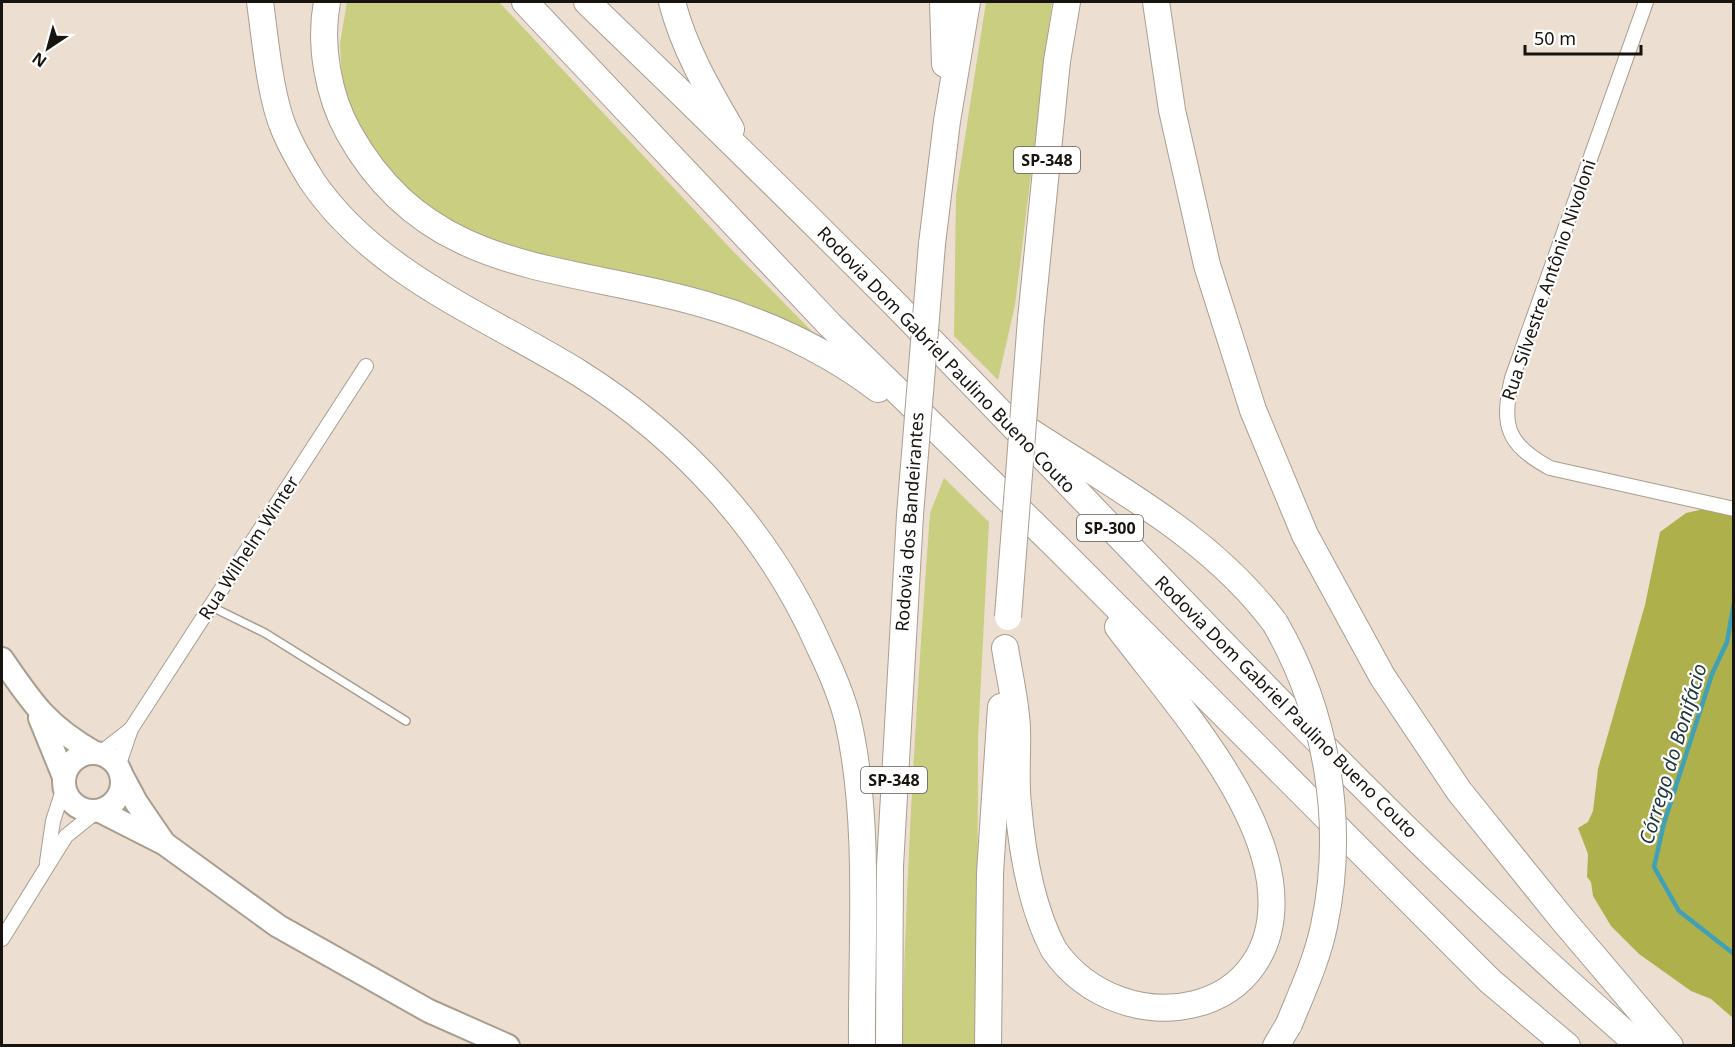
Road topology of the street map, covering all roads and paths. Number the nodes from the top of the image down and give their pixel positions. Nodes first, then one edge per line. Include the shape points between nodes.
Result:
1 (260, 2) edge
2 (327, 2) edge
3 (525, 2) edge
4 (587, 2) edge
5 (672, 2) edge
6 (943, 2) edge
7 (967, 2) edge
8 (1067, 2) edge
9 (1156, 2) edge
10 (1646, 2) edge
11 (947, 122) junction
12 (746, 155) junction
13 (366, 366) dead end
14 (989, 403) junction
15 (964, 455) junction
16 (1734, 509) edge
17 (1058, 548) junction
18 (212, 607) junction
19 (1005, 648) junction
20 (2, 658) edge
21 (38, 711) junction
22 (406, 721) dead end
23 (131, 729) junction
24 (97, 754) junction
25 (119, 769) junction
26 (64, 782) junction
27 (98, 811) junction
28 (165, 844) junction
29 (46, 867) junction
30 (2, 939) edge
31 (1282, 1035) edge
32 (508, 1046) edge
33 (862, 1046) edge
34 (889, 1046) edge
35 (988, 1046) edge
36 (1567, 1046) edge
37 (1641, 1046) edge
38 (1670, 1046) edge

1 - 33 highway via 283,128 311,180 332,208 400,267 443,297 579,373 676,447 720,490 768,553 807,618 848,719 859,791
2 - 15 highway via 326,51 334,98 343,123 365,162 390,192 426,221 516,262 697,302 805,343 858,374
3 - 15 highway, SP-300 via 830,325
4 - 12 highway, Rodovia Dom Gabriel Paulino Bueno Couto / SP-300
5 - 12 highway via 697,71
6 - 11 highway
7 - 11 highway, Rodovia dos Bandeirantes / SP-348
8 - 19 highway, SP-348, bridge via 1057,62 1031,319
9 - 38 highway via 1172,110 1207,265 1253,410 1305,535 1382,676 1460,791
10 - 16 street, Rua Silvestre Antônio Nivoloni via 1512,378 1505,408 1515,441 1524,453 1550,468
11 - 34 highway, Rodovia dos Bandeirantes / SP-348, bridge via 932,244 910,515 890,866
12 - 14 highway, Rodovia Dom Gabriel Paulino Bueno Couto / SP-300
13 - 18 street, Rua Wilhelm Winter
14 - 31 highway, bridge via 1206,548 1247,587 1289,647 1309,694 1324,751 1331,801 1330,889 1324,928 1309,978
14 - 37 highway, Rodovia Dom Gabriel Paulino Bueno Couto / SP-300 via 1442,864
15 - 17 highway, SP-300
17 - 19 highway via 1187,718 1233,785 1259,838 1272,905 1265,945 1234,993 1214,1006 1175,1022 1132,1017 1101,1004 1078,983 1055,951 1038,913 1026,860 1017,803 1017,725
17 - 36 highway, SP-300 via 1490,981
18 - 22 lane via 265,633
18 - 23 street, Rua Wilhelm Winter
19 - 35 highway, SP-348 via 990,873
20 - 21 main road
21 - 24 main road via 68,738
21 - 26 main road
23 - 24 street, Rua Wilhelm Winter
23 - 25 street, Rua Wilhelm Winter
24 - 25 main road
24 - 26 main road via 75,759
25 - 27 main road via 121,791 117,800
25 - 28 main road
26 - 27 main road via 75,806
26 - 29 street
27 - 28 main road
27 - 29 street via 66,836
28 - 32 main road via 278,926 429,1011
29 - 30 street

